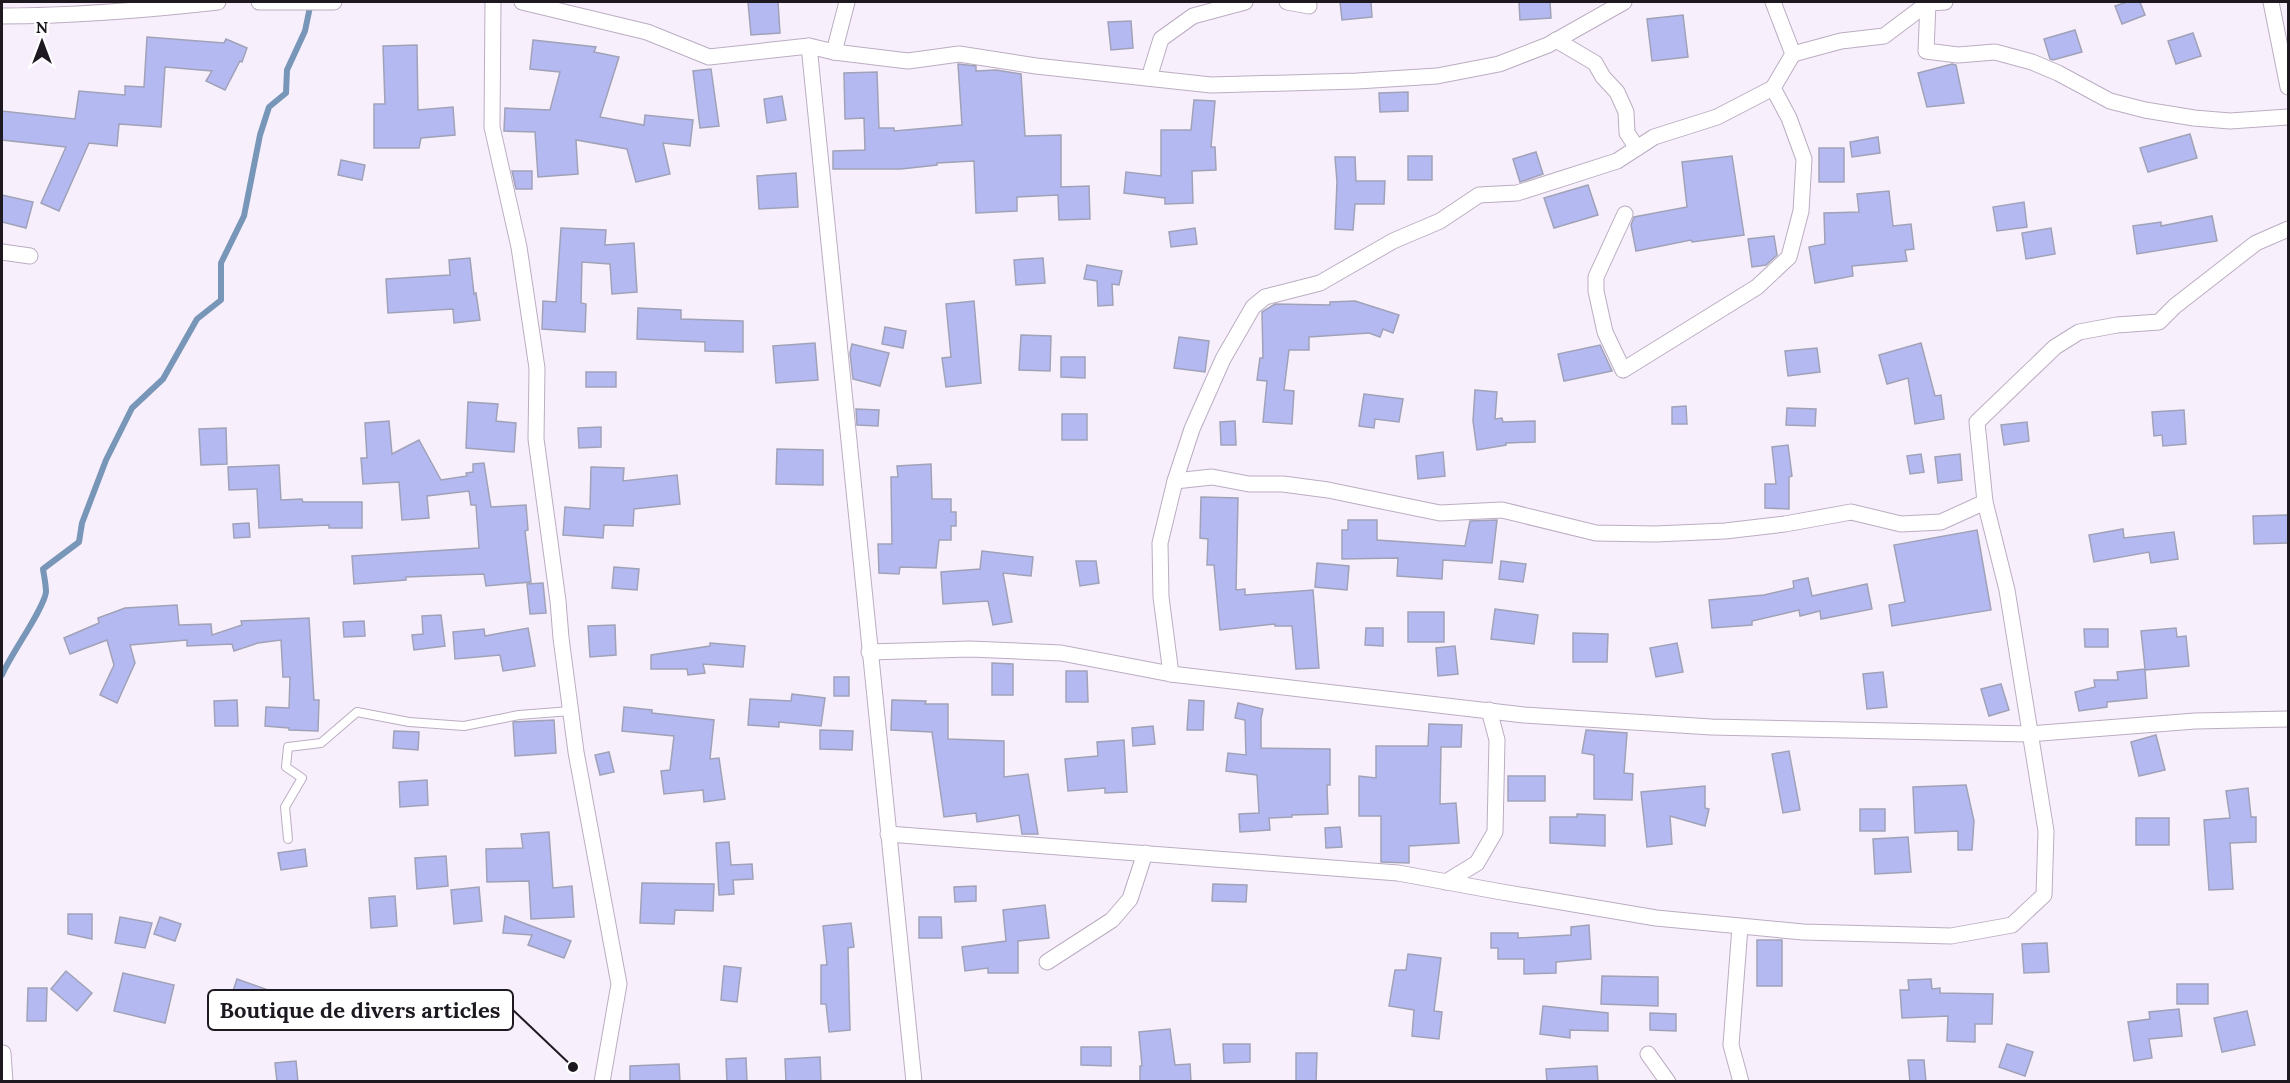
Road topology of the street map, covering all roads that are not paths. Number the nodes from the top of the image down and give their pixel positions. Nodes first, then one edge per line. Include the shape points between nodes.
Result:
1 (218, 2) edge
2 (259, 2) edge
3 (334, 2) edge
4 (493, 2) edge
5 (522, 2) edge
6 (847, 2) edge
7 (1241, 2) edge
8 (1287, 2) edge
9 (1595, 2) edge
10 (1624, 2) edge
11 (1773, 2) edge
12 (1945, 2) edge
13 (2271, 2) edge
14 (1928, 3) edge
15 (1309, 6) dead end
16 (2, 16) edge
17 (1592, 20) junction
18 (1556, 40) junction
19 (809, 46) junction
20 (834, 52) junction
21 (1793, 54) junction
22 (1149, 78) junction
23 (2289, 87) edge
24 (1773, 88) junction
25 (2289, 117) edge
26 (1637, 148) junction
27 (1625, 214) dead end
28 (2289, 229) edge
29 (2, 252) edge
30 (30, 256) dead end
31 (1175, 481) junction
32 (1985, 502) junction
33 (869, 652) junction
34 (1171, 674) junction
35 (1489, 710) junction
36 (571, 711) junction
37 (2289, 719) edge
38 (2029, 734) junction
39 (888, 834) junction
40 (288, 839) dead end
41 (1145, 854) junction
42 (1446, 882) junction
43 (1740, 927) junction
44 (1047, 962) dead end
45 (3, 1053) edge
46 (1648, 1054) dead end
47 (5, 1082) edge
48 (602, 1082) edge
49 (914, 1082) edge
50 (1668, 1082) edge
51 (1741, 1082) edge

1 - 16 street via 58,16
2 - 3 street
4 - 36 street via 492,127 519,247 537,368 536,439
5 - 19 street via 647,32 709,57
6 - 20 street
7 - 22 street via 1193,16 1161,39
8 - 15 street
9 - 17 street
10 - 17 street
11 - 21 street
12 - 14 street
13 - 23 street
14 - 21 street via 1884,36 1841,41
14 - 25 street via 1926,51 1958,55 1995,52 2058,73 2110,101 2145,110 2229,121
17 - 18 street
18 - 22 street via 1499,64 1437,76 1211,85
18 - 26 street via 1595,63 1617,92 1626,112 1627,133
19 - 20 street
19 - 33 street
20 - 22 street via 908,61 959,54
21 - 24 street
24 - 26 street via 1717,117 1654,137
24 - 27 street via 1804,159 1801,211 1789,257 1757,287 1623,370 1605,332 1596,277
26 - 31 street via 1617,161 1517,193 1479,195 1440,221 1392,241 1320,283 1265,297 1253,307 1223,359 1192,429
28 - 32 street via 2256,243 2158,322 2079,332 2055,347 1977,422
29 - 30 street
31 - 32 street via 1212,477 1249,484 1283,484 1440,513 1502,510 1596,533 1725,531 1851,512 1901,524 1941,522
31 - 34 street via 1160,543 1161,597
32 - 38 street via 2007,590
33 - 34 street via 970,649 1061,653
33 - 39 street
34 - 35 street
35 - 38 street via 1711,727
35 - 42 street via 1497,740 1495,832 1477,862
36 - 40 lane via 464,726 409,722 357,712 321,743 288,747 286,767 302,778 285,807
36 - 48 street via 619,984
37 - 38 street via 2195,720
38 - 43 street via 2046,831 2044,895 2012,925 1952,936
39 - 41 street
39 - 49 street
41 - 42 street via 1398,873
41 - 44 street via 1130,899 1112,920
42 - 43 street via 1656,918
43 - 51 street via 1731,1045
45 - 47 street
46 - 50 street

